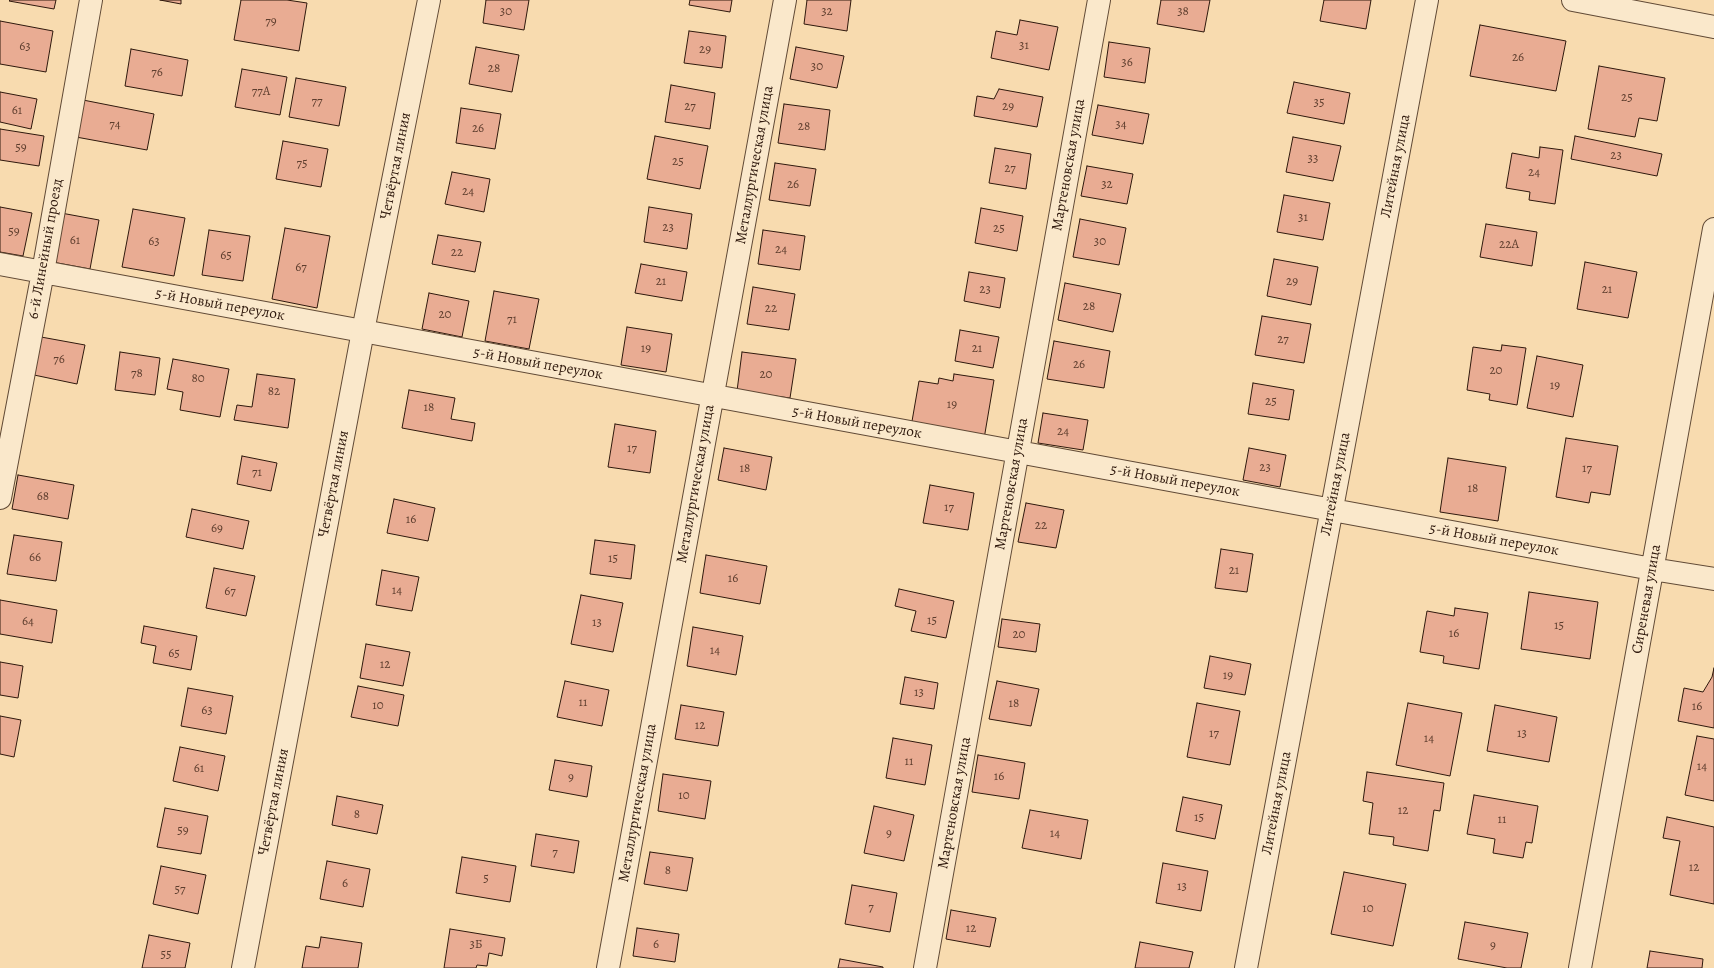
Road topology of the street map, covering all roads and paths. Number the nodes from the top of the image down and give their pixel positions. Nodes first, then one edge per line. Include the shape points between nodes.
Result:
1 (90, 0) edge
2 (429, 0) edge
3 (785, 0) edge
4 (1099, 0) edge
5 (1427, 0) edge
6 (1573, 0) edge
7 (1714, 27) edge
8 (1714, 229) edge
9 (0, 264) edge
10 (43, 272) junction
11 (363, 331) junction
12 (713, 396) junction
13 (1018, 452) junction
14 (0, 498) edge
15 (1332, 510) junction
16 (1652, 569) junction
17 (1714, 579) edge
18 (243, 968) edge
19 (608, 968) edge
20 (925, 968) edge
21 (1246, 968) edge
22 (1580, 968) edge

1 - 10 street, 6-й Линейный проезд
2 - 11 street, Четвёртая линия
3 - 12 street, Металлургическая улица
4 - 13 street, Мартеновская улица
5 - 15 street, Литейная улица
6 - 7 street
8 - 16 street, Сиреневая улица
9 - 10 street, 5-й Новый переулок
10 - 11 street, 5-й Новый переулок
10 - 14 street, 6-й Линейный проезд
11 - 12 street, 5-й Новый переулок
11 - 18 street, Четвёртая линия
12 - 13 street, 5-й Новый переулок
12 - 19 street, Металлургическая улица
13 - 15 street, 5-й Новый переулок
13 - 20 street, Мартеновская улица
15 - 16 street, 5-й Новый переулок
15 - 21 street, Литейная улица
16 - 17 street, 5-й Новый переулок
16 - 22 street, Сиреневая улица

